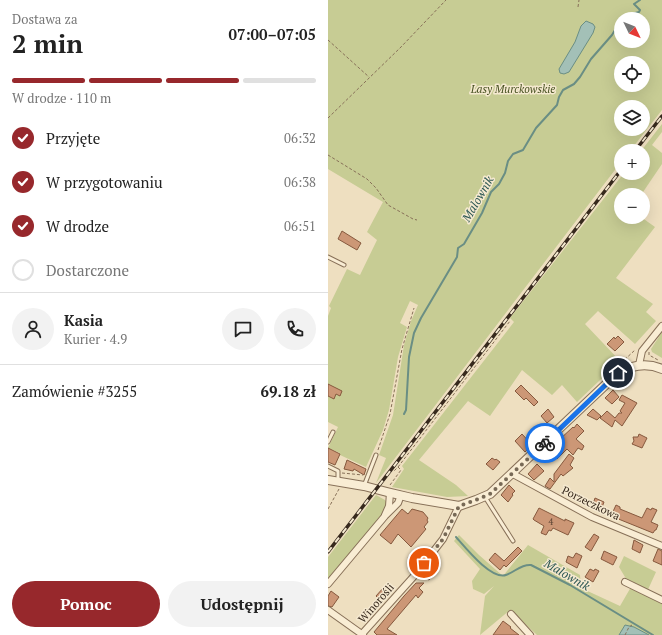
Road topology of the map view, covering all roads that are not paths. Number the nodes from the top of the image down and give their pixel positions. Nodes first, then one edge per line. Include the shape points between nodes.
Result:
1 (328, 257) edge
2 (344, 265) dead end
3 (662, 326) edge
4 (639, 365) junction
5 (662, 369) edge
6 (333, 432) dead end
7 (328, 442) edge
8 (376, 456) road end
9 (328, 466) edge
10 (513, 474) junction
11 (338, 477) junction
12 (328, 480) edge
13 (366, 482) junction
14 (389, 491) junction
15 (401, 495) junction
16 (485, 496) junction
17 (459, 506) junction
18 (385, 516) junction
19 (513, 541) dead end
20 (662, 546) edge
21 (625, 582) dead end
22 (328, 584) edge
23 (662, 600) edge
24 (328, 610) edge
25 (511, 614) dead end
26 (363, 635) edge
27 (530, 635) edge

1 - 2 lane
3 - 4 street via 642,351
4 - 5 street
4 - 10 street via 618,373
6 - 7 lane
8 - 13 lane
9 - 11 lane via 338,471
10 - 16 street
10 - 20 street, Porzeczkowa via 592,517
11 - 12 street
11 - 13 street
13 - 14 street
14 - 15 street
14 - 18 street via 389,506
15 - 17 street
15 - 18 street via 398,503
16 - 17 street
16 - 19 lane
17 - 26 street, Winorośli via 443,539
18 - 22 street
21 - 23 street
24 - 26 street
25 - 27 street

